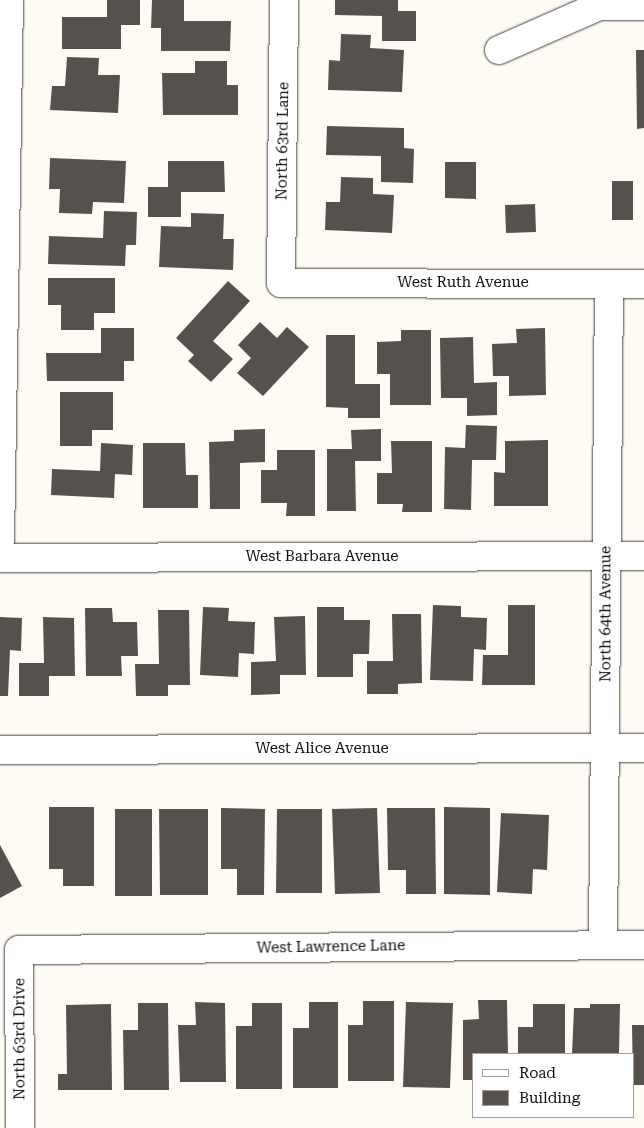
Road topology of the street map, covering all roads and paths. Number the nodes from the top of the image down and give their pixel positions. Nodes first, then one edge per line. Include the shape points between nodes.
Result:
1 (9, 0) edge
2 (284, 0) edge
3 (644, 6) edge
4 (499, 50) dead end
5 (281, 283) joint
6 (609, 284) junction
7 (644, 284) edge
8 (0, 541) edge
9 (606, 556) junction
10 (644, 556) edge
11 (0, 558) edge
12 (604, 748) junction
13 (644, 748) edge
14 (0, 750) edge
15 (603, 944) junction
16 (644, 944) edge
17 (19, 950) joint
18 (20, 1128) edge

1 - 8 street
2 - 5 street, North 63rd Lane
3 - 4 street via 599,6
5 - 6 street, West Ruth Avenue
6 - 7 street, West Ruth Avenue
6 - 9 street, North 64th Avenue
9 - 10 street, West Barbara Avenue
9 - 11 street, West Barbara Avenue
9 - 12 street, North 64th Avenue
12 - 13 street, West Alice Avenue
12 - 14 street, West Alice Avenue
12 - 15 street, North 64th Avenue
15 - 16 street, West Lawrence Lane
15 - 17 street, West Lawrence Lane
17 - 18 street, North 63rd Drive

